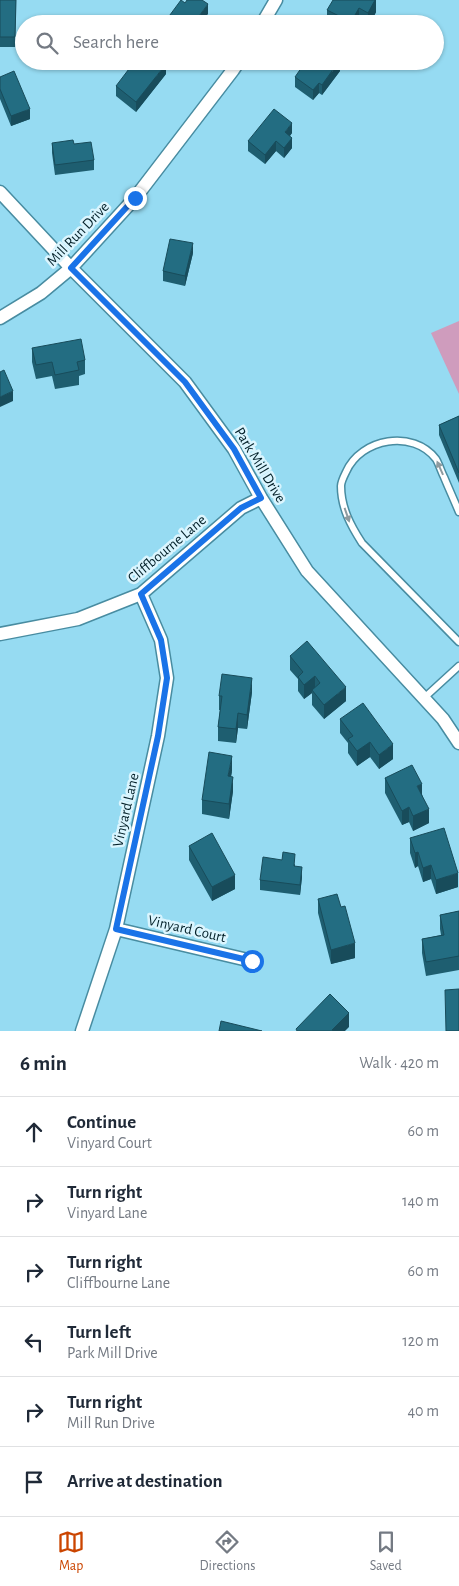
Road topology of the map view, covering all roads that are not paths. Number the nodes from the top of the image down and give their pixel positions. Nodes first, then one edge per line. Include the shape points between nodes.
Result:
1 (276, 0) edge
2 (267, 15) edge
3 (234, 70) edge
4 (0, 192) edge
5 (71, 268) junction
6 (0, 318) edge
7 (261, 498) junction
8 (459, 512) edge
9 (141, 594) junction
10 (0, 634) edge
11 (459, 642) edge
12 (459, 666) edge
13 (424, 698) junction
14 (459, 743) edge
15 (116, 929) junction
16 (252, 961) dead end
17 (82, 1031) edge

1 - 2 street
3 - 5 street, Mill Run Drive via 135,198
4 - 5 street, Park Mill Drive
5 - 6 street, Mill Run Drive via 41,293
5 - 7 street, Park Mill Drive via 185,382 234,449
7 - 9 street, Cliffbourne Lane via 241,508
7 - 13 street, Park Mill Drive via 307,571
8 -> 11 lane via 437,460 416,444 382,441 369,447 348,468 341,484 343,505 362,543
9 - 10 street, Cliffbourne Lane via 78,618
9 - 15 street, Vinyard Lane via 161,640 167,678 158,736
12 - 13 lane
13 - 14 street, Park Mill Drive
15 - 16 street, Vinyard Court
15 - 17 street, Vinyard Lane

